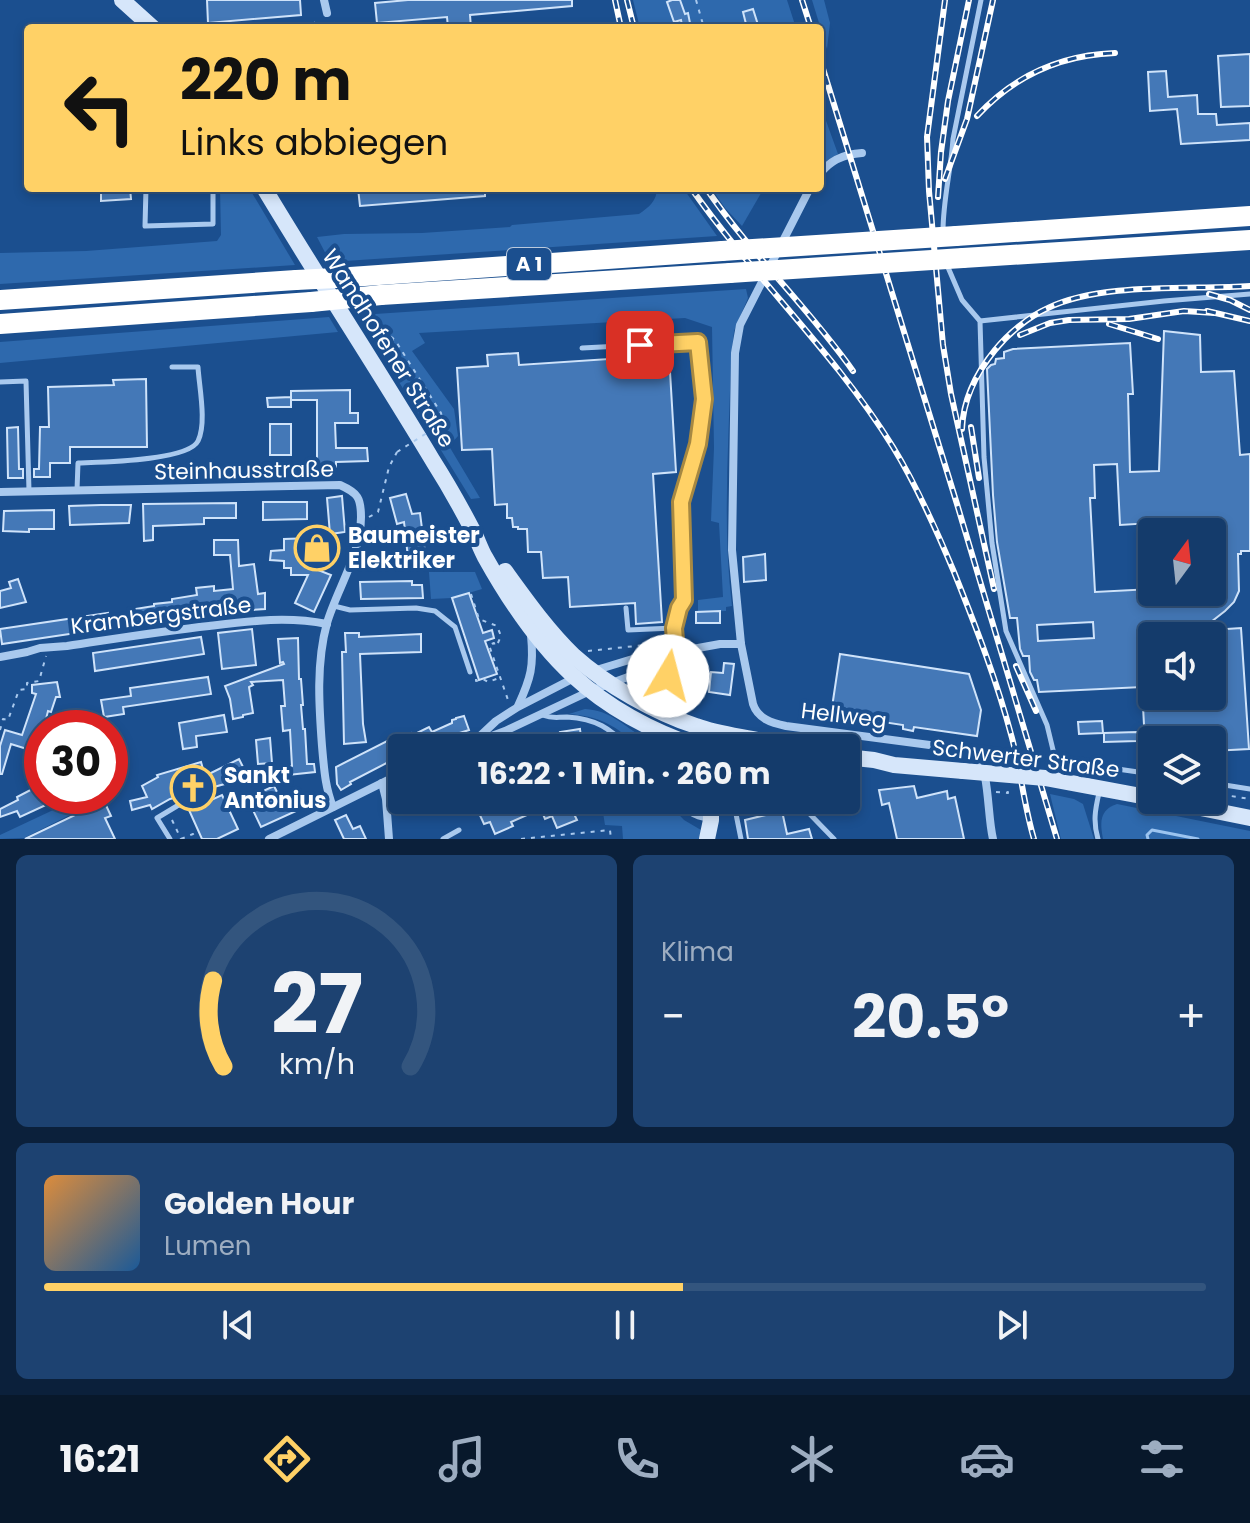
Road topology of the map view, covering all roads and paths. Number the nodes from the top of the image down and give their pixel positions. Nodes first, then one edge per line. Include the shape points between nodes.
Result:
1 (122, 0) edge
2 (324, 0) edge
3 (696, 0) edge
4 (981, 0) edge
5 (327, 13) joint
6 (146, 24) edge
7 (313, 24) edge
8 (703, 24) edge
9 (862, 153) dead end
10 (824, 168) edge
11 (146, 192) edge
12 (213, 192) edge
13 (266, 192) edge
14 (805, 192) edge
15 (1250, 216) edge
16 (950, 238) junction
17 (1250, 240) edge
18 (953, 256) junction
19 (1250, 294) edge
20 (0, 300) edge
21 (980, 321) junction
22 (3, 324) edge
23 (395, 340) junction
24 (582, 348) dead end
25 (172, 367) dead end
26 (0, 382) edge
27 (77, 490) junction
28 (0, 492) edge
29 (29, 492) junction
30 (361, 522) junction
31 (474, 532) junction
32 (471, 594) dead end
33 (334, 606) junction
34 (626, 608) dead end
35 (327, 624) junction
36 (674, 628) junction
37 (531, 630) junction
38 (486, 640) dead end
39 (674, 641) junction
40 (741, 644) junction
41 (489, 645) junction
42 (45, 647) junction
43 (582, 650) dead end
44 (676, 652) junction
45 (0, 657) edge
46 (593, 670) junction
47 (470, 672) dead end
48 (574, 677) junction
49 (500, 678) junction
50 (476, 680) dead end
51 (610, 683) junction
52 (590, 691) junction
53 (508, 700) dead end
54 (518, 707) junction
55 (541, 715) junction
56 (679, 719) junction
57 (0, 730) edge
58 (482, 734) edge
59 (496, 734) edge
60 (615, 734) edge
61 (666, 734) edge
62 (710, 734) edge
63 (860, 758) edge
64 (894, 765) junction
65 (860, 767) edge
66 (1138, 772) edge
67 (388, 780) edge
68 (382, 783) junction
69 (1226, 785) edge
70 (1009, 787) dead end
71 (1100, 787) junction
72 (1250, 789) edge
73 (1000, 792) dead end
74 (208, 795) dead end
75 (1138, 795) edge
76 (1226, 795) edge
77 (1250, 799) edge
78 (333, 807) junction
79 (1226, 813) edge
80 (689, 814) edge
81 (711, 814) edge
82 (714, 814) edge
83 (1250, 818) edge
84 (172, 819) dead end
85 (711, 820) junction
86 (459, 830) dead end
87 (581, 833) junction
88 (556, 837) edge
89 (170, 839) edge
90 (181, 839) edge
91 (195, 839) edge
92 (269, 839) edge
93 (389, 839) edge
94 (443, 839) edge
95 (521, 839) edge
96 (583, 839) edge
97 (611, 839) edge
98 (707, 839) edge
99 (741, 839) edge
100 (834, 839) edge
101 (993, 839) edge
102 (1098, 839) edge

1 - 6 main road
2 - 5 street
3 - 8 path
4 - 16 lane via 943,214
5 - 7 path
9 - 10 street via 839,158
11 - 12 lane via 145,226 213,224
13 - 31 main road, Wandhofener Straße
14 - 40 street via 740,325 735,353 732,550
15 - 16 highway, A 1
16 - 20 highway, A 1, bridge
17 - 18 highway, A 1
18 - 21 lane via 962,300
18 - 22 highway, A 1, bridge
19 - 21 lane
21 - 66 lane via 984,457 1006,631 1047,725 1054,754 1062,761
23 - 23 path via 390,336 368,336 376,341
23 - 30 path, bridge via 442,419 397,452 378,512
24 - 36 lane via 698,342 704,399 681,502 684,600
25 - 27 lane via 198,367 202,414 195,446 167,457 78,463
26 - 29 lane via 26,381
27 - 29 street, Steinhausstraße
27 - 30 street, Steinhausstraße via 340,485 354,491 360,501
28 - 29 street, Steinhausstraße
30 - 33 street
31 - 37 main road, Wandhofener Straße
31 - 46 main road, Wandhofener Straße via 561,642
32 - 41 path via 479,619 497,626 501,636 497,645
33 - 35 street
33 - 47 lane via 435,611 455,627
34 - 36 lane via 628,630
35 - 42 street, Krambergstraße via 256,621
35 - 78 street via 319,707 326,790
36 - 39 lane
37 - 48 main road, Wandhofener Straße
37 - 54 street via 532,669
38 - 41 path
39 - 43 path
39 - 44 lane
40 - 44 street
40 - 101 street, Hellweg via 756,712 772,723 975,751
41 - 49 path
42 - 45 street, Krambergstraße
42 - 57 path via 39,681 19,690
44 - 46 street
44 - 51 street
44 - 56 street via 667,684
46 - 48 street
46 - 51 main road
48 - 52 main road, Wandhofener Straße
48 - 54 street
49 - 50 path
49 - 53 path
51 - 52 street
51 - 56 main road
52 - 55 street
52 - 61 main road
54 - 58 street
55 - 59 street
55 - 60 lane via 601,724
56 - 62 main road
63 - 64 main road, Schwerter Straße
64 - 65 main road, Schwerter Straße
64 - 71 main road, Schwerter Straße, bridge
67 - 68 street
68 - 78 street
68 - 93 street
69 - 72 lane
70 - 73 path via 1009,793 1007,793 999,792 1008,788 1008,793
71 - 75 main road, Schwerter Straße
71 - 102 lane via 1094,817
74 - 89 lane via 157,818
76 - 77 path
78 - 92 street
79 - 83 main road
80 - 85 lane
81 - 85 main road
82 - 85 main road
84 - 90 path
85 - 98 main road
86 - 94 lane
87 - 88 path
87 - 96 path
87 - 97 path via 610,830
88 - 95 path
90 - 91 path via 193,834
99 - 100 lane via 736,814 741,809 783,802 801,805

